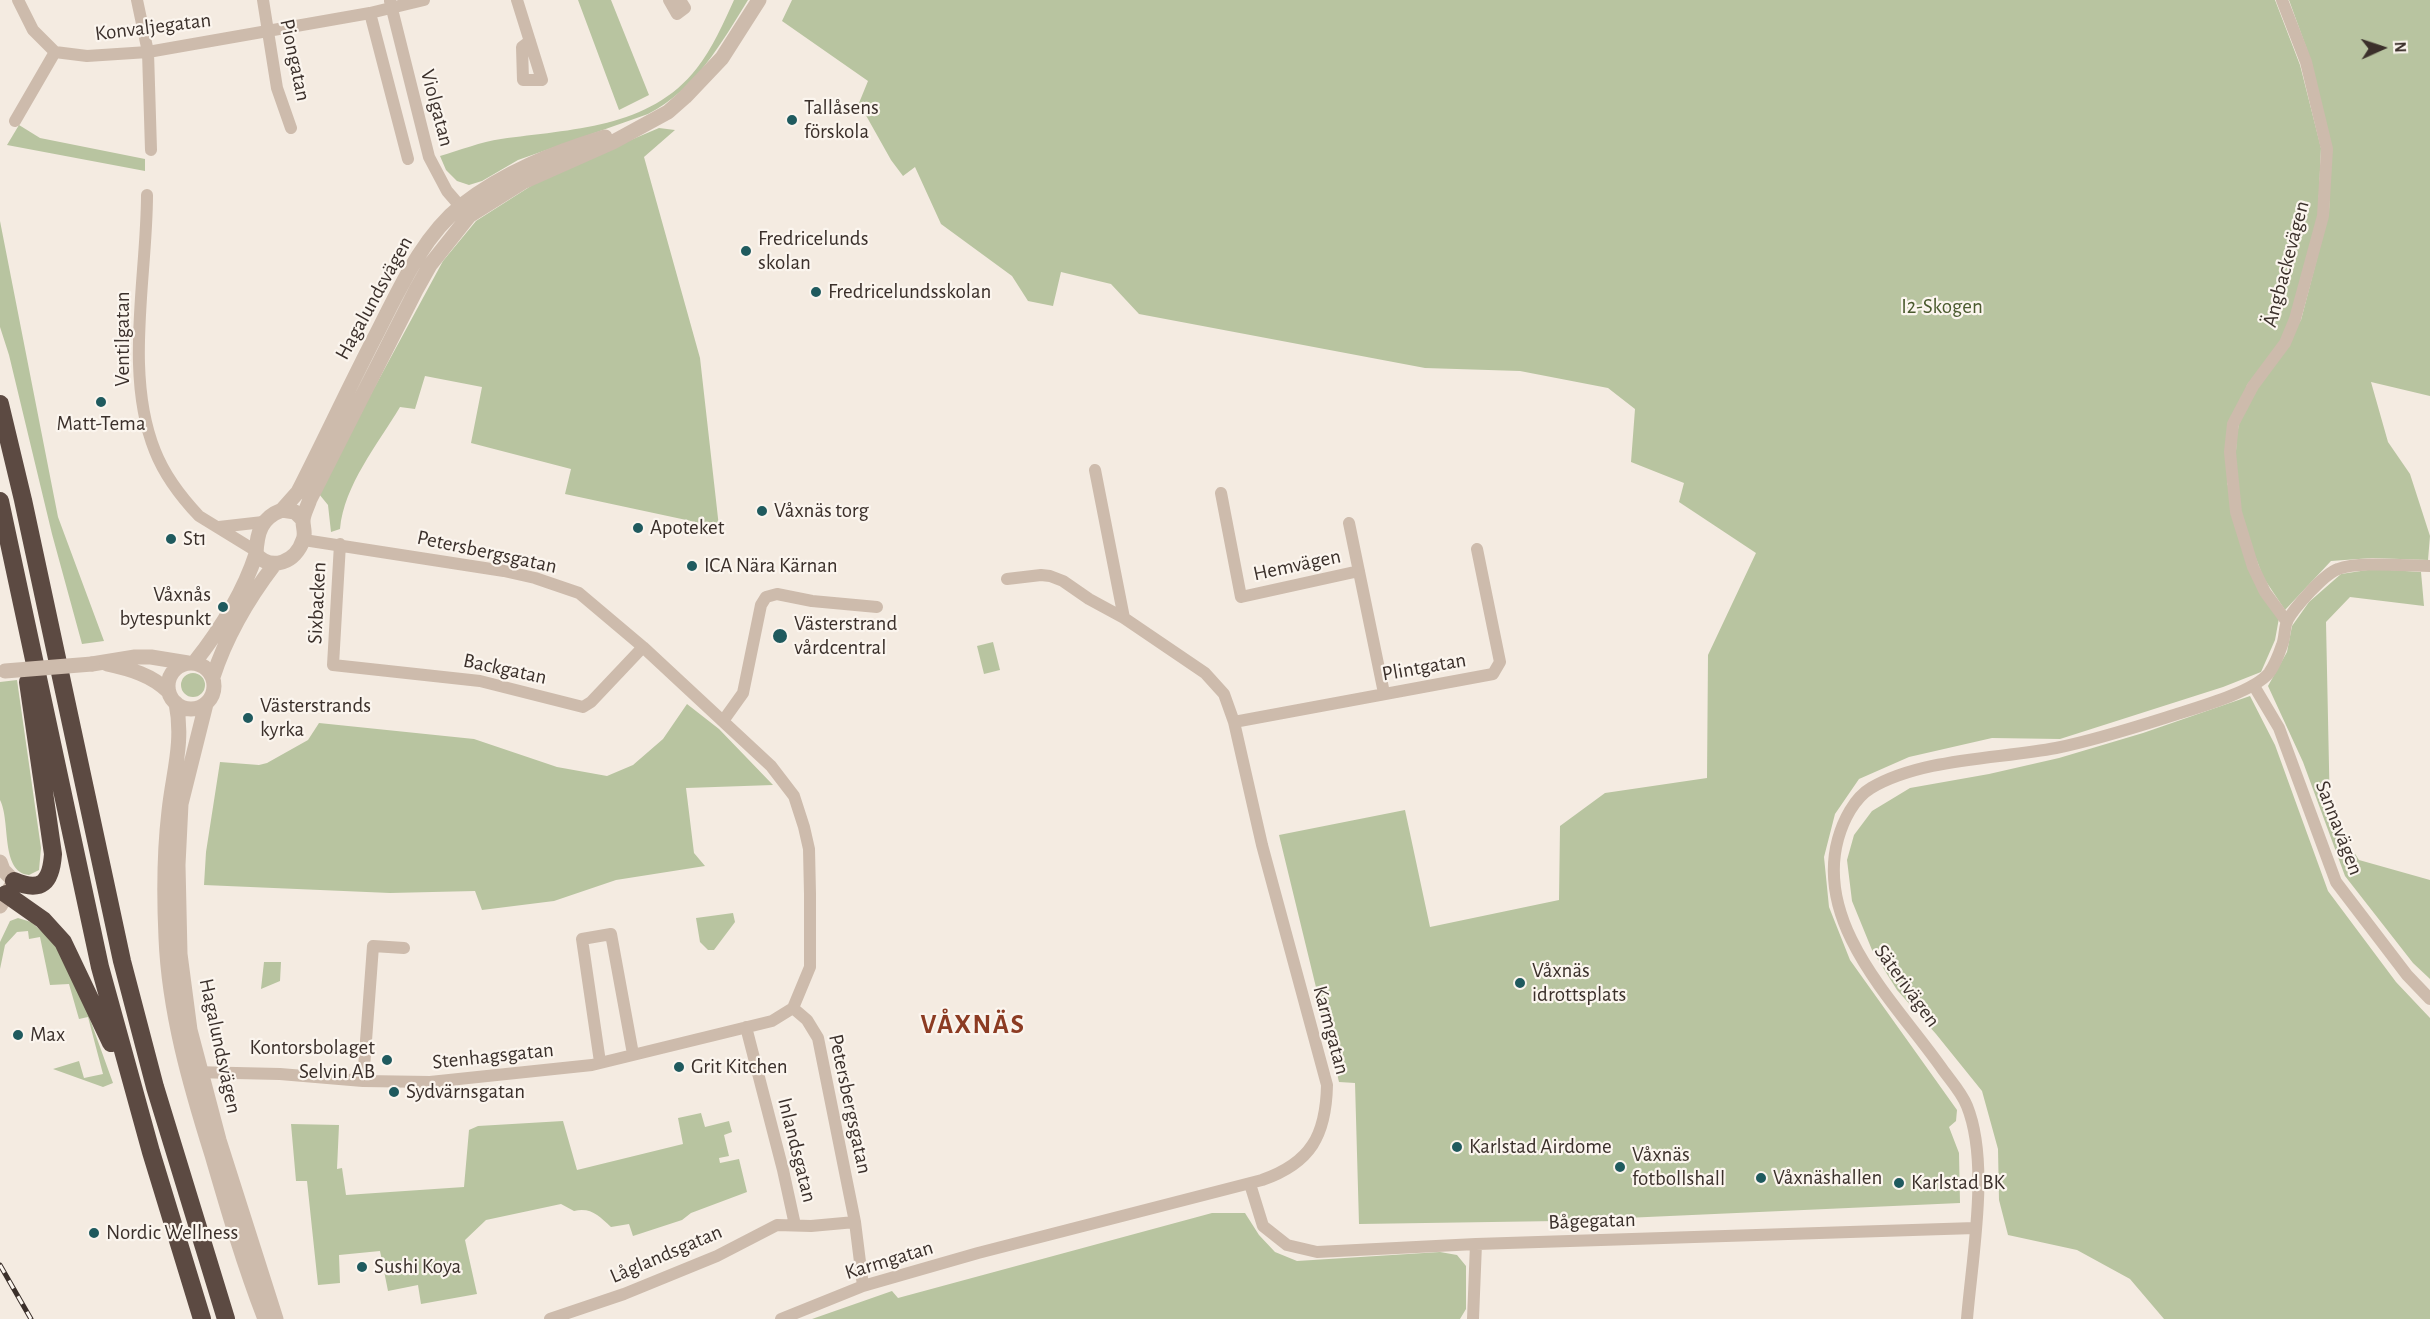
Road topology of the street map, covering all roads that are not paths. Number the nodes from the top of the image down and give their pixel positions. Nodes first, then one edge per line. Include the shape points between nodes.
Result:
1 (18, 0) edge
2 (137, 0) edge
3 (263, 0) edge
4 (424, 0) edge
5 (517, 0) edge
6 (669, 0) edge
7 (680, 0) edge
8 (759, 0) edge
9 (2282, 0) edge
10 (391, 4) edge
11 (370, 13) junction
12 (268, 30) junction
13 (530, 41) dead end
14 (56, 52) junction
15 (148, 52) junction
16 (15, 121) dead end
17 (291, 128) dead end
18 (151, 150) dead end
19 (408, 159) dead end
20 (147, 195) dead end
21 (465, 211) junction
22 (0, 404) edge
23 (1095, 470) dead end
24 (1221, 493) dead end
25 (0, 501) edge
26 (282, 510) junction
27 (303, 520) junction
28 (263, 522) junction
29 (1349, 523) dead end
30 (219, 528) junction
31 (304, 540) junction
32 (340, 544) junction
33 (1477, 549) dead end
34 (256, 552) junction
35 (274, 565) junction
36 (2430, 566) edge
37 (1359, 571) junction
38 (1007, 579) dead end
39 (877, 607) dead end
40 (24, 608) junction
41 (1124, 618) junction
42 (2287, 622) junction
43 (643, 646) junction
44 (101, 663) junction
45 (191, 663) junction
46 (333, 665) joint
47 (2, 672) edge
48 (213, 677) junction
49 (2254, 686) junction
50 (1384, 693) junction
51 (173, 698) junction
52 (206, 704) junction
53 (723, 720) junction
54 (1233, 722) junction
55 (0, 862) edge
56 (5, 893) edge
57 (404, 948) dead end
58 (2430, 999) edge
59 (792, 1008) junction
60 (746, 1027) junction
61 (633, 1054) junction
62 (600, 1062) junction
63 (194, 1072) junction
64 (363, 1081) junction
65 (133, 1091) junction
66 (1250, 1184) junction
67 (855, 1222) junction
68 (795, 1225) junction
69 (1975, 1228) junction
70 (1476, 1244) junction
71 (863, 1286) junction
72 (202, 1319) edge
73 (226, 1319) edge
74 (265, 1319) edge
75 (276, 1319) edge
76 (550, 1319) edge
77 (781, 1319) edge
78 (1473, 1319) edge
79 (1967, 1319) edge

1 - 14 street via 33,30
2 - 15 street
3 - 12 street, Piongatan
4 - 10 street, Konvaljegatan
5 - 13 street
6 - 7 street via 677,14 685,8
8 - 21 street, Hagalundsvägen via 722,58 685,97 649,123 518,169
9 - 42 street, Ängbackevägen via 2306,62 2327,149 2323,216 2295,319 2285,343 2253,386 2233,424 2230,452 2236,512 2253,567
10 - 11 street, Konvaljegatan
10 - 21 street, Violgatan via 429,157 447,191
11 - 12 street, Konvaljegatan
11 - 19 street, Violgatan
12 - 15 street, Konvaljegatan
12 - 17 street, Piongatan via 277,88
14 - 15 street, Konvaljegatan via 87,56
14 - 16 street
15 - 18 street
20 - 30 street, Ventilgatan via 139,364 148,431 156,454 187,502 199,516
21 - 26 street, Hagalundsvägen via 443,224 407,274 298,492
21 - 27 street, Hagalundsvägen via 416,290
22 - 73 highway via 124,971
23 - 41 street
24 - 37 street, Hemvägen via 1241,597
25 - 40 highway
26 - 27 street via 295,512
26 - 28 street
27 - 31 street
28 - 30 street
28 - 34 street via 257,534
29 - 37 street, Hemvägen
30 - 34 street, Ventilgatan
31 - 32 street, Petersbergsgatan
31 - 35 street via 295,554
32 - 43 street, Petersbergsgatan via 544,581 579,593
32 - 46 street, Sixbacken
33 - 50 street, Plintgatan via 1500,662 1493,674
34 - 35 street via 263,562
34 - 45 street via 237,600 208,645
35 - 48 street via 245,607
36 - 42 street via 2337,569 2307,594
37 - 50 street, Hemvägen
38 - 41 street, Karmgatan via 1050,576
39 - 53 street via 777,594 766,597 743,693
40 - 56 highway via 28,683 53,854 50,876 45,882
40 - 65 highway via 100,967
41 - 54 street, Karmgatan via 1205,673 1224,694
42 - 49 street via 2270,672
43 - 46 street, Backgatan via 583,707 480,681
43 - 53 street, Petersbergsgatan
44 - 45 street via 151,657
44 - 47 street, bridge
44 - 51 street via 139,672 156,681
45 - 48 street via 205,668
45 - 51 street via 172,673 169,686
48 - 52 street via 214,692
49 - 58 street, Sannavägen via 2279,728 2336,882
49 - 69 street, Säterivägen via 2140,725 2056,747 1905,772 1868,790 1844,820 1833,859 1837,905 1879,986 1967,1104 1978,1149
50 - 54 street, Plintgatan
51 - 52 street via 188,709
51 - 63 street, Hagalundsvägen via 181,733 168,811 166,940 174,1011
52 - 63 street, Hagalundsvägen via 181,804 178,837 180,954
53 - 59 street, Petersbergsgatan via 771,766 794,796 804,827 809,849 810,967
54 - 66 street, Karmgatan via 1327,1085 1320,1134 1301,1159
55 - 56 street
56 - 65 highway via 43,920 63,942
57 - 64 street via 373,946
59 - 60 street, Stenhagsgatan via 772,1021
59 - 67 street, Petersbergsgatan via 807,1020 818,1038
60 - 61 street, Stenhagsgatan
60 - 68 street, Inlandsgatan
61 - 62 street, Stenhagsgatan
61 - 62 street via 611,934 582,939
62 - 64 street, Stenhagsgatan via 430,1082
63 - 64 street, Stenhagsgatan
63 - 74 street, Hagalundsvägen via 229,1213
63 - 75 street, Hagalundsvägen
65 - 72 highway
66 - 70 street, Bågegatan via 1263,1226 1287,1245 1317,1252
66 - 71 street, Karmgatan
67 - 68 street, Inlandsgatan
67 - 71 street, Petersbergsgatan
68 - 76 street, Låglandsgatan via 777,1225 717,1256
69 - 70 street, Bågegatan
69 - 79 street, Säterivägen
70 - 78 street
71 - 77 street, Karmgatan

